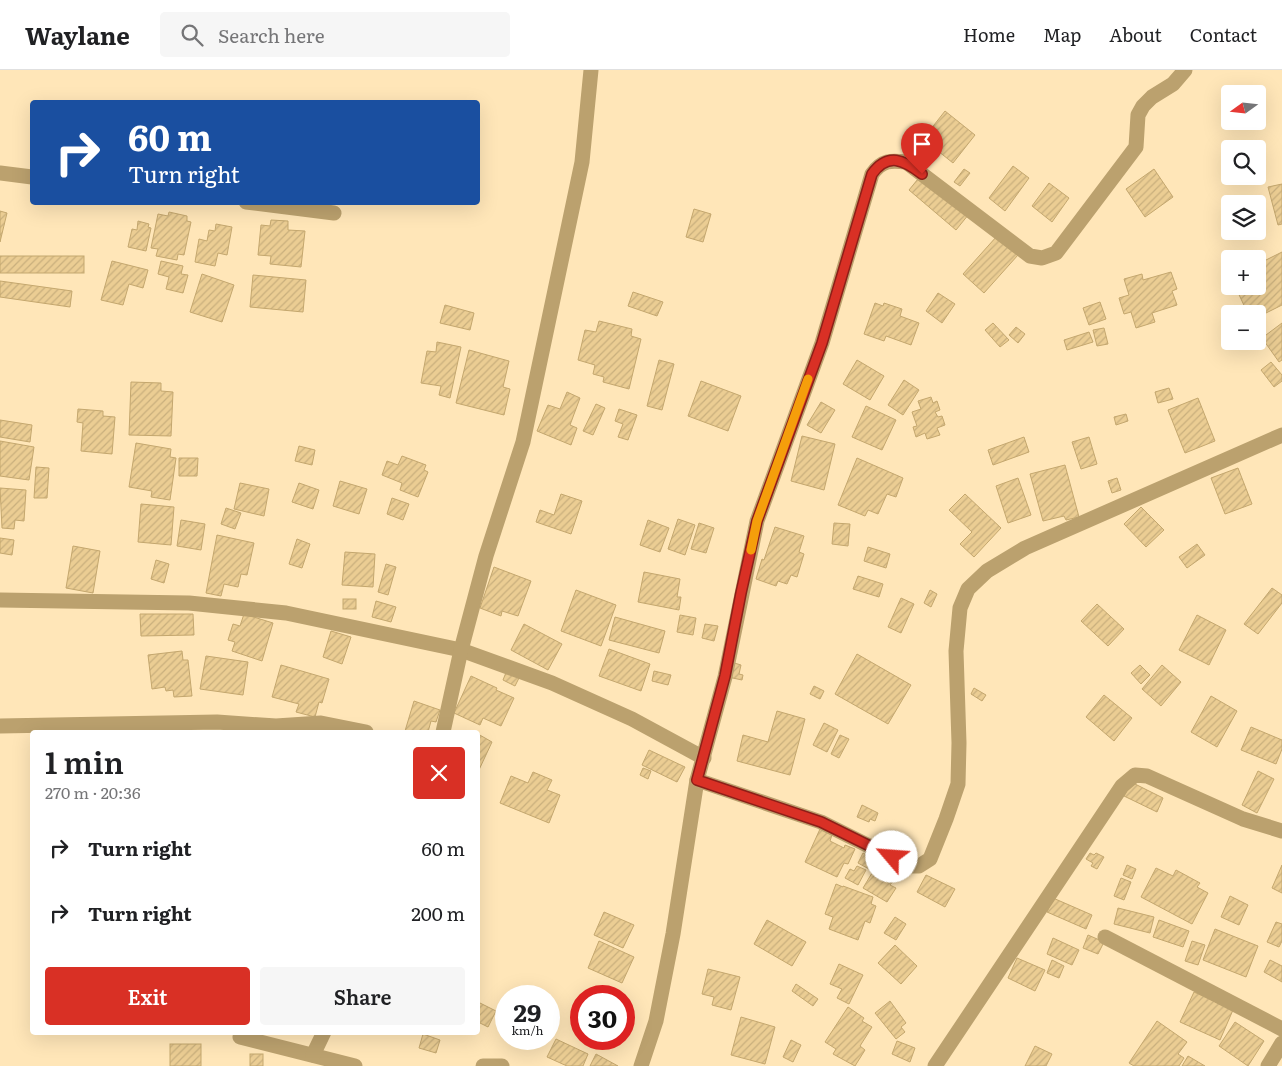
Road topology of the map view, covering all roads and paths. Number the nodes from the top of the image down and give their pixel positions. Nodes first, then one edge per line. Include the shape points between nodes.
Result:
1 (591, 70) edge
2 (1185, 70) edge
3 (0, 173) edge
4 (30, 177) edge
5 (270, 205) edge
6 (334, 213) dead end
7 (1282, 435) edge
8 (0, 600) edge
9 (461, 650) junction
10 (0, 726) edge
11 (356, 730) edge
12 (443, 730) edge
13 (704, 758) junction
14 (697, 780) junction
15 (1282, 831) edge
16 (1105, 937) dead end
17 (1282, 1029) edge
18 (323, 1035) edge
19 (240, 1037) dead end
20 (1282, 1044) edge
21 (313, 1055) junction
22 (355, 1066) edge
23 (483, 1066) edge
24 (502, 1066) edge
25 (641, 1066) edge
26 (935, 1066) edge
27 (1268, 1066) edge

1 - 9 street via 582,162 523,442 486,556
2 - 13 street via 1173,84 1143,106 1138,115 1136,147 1056,253 1042,258 1030,256 906,162 891,160 878,165 872,174 822,343 757,521 725,676
3 - 4 street
5 - 6 street
7 - 14 street via 1025,548 987,571 968,589 960,608 956,651 958,784 930,859 918,866 909,866 821,822
8 - 9 street via 189,603 286,613
9 - 12 street
9 - 13 street via 552,683 632,719
10 - 11 street via 217,722 276,726 322,723
13 - 14 street
14 - 25 street via 656,1022
15 - 26 street via 1243,819 1148,776 1135,775 1122,786
16 - 17 street
18 - 21 street
19 - 21 street
20 - 27 street
21 - 22 street
23 - 24 street

